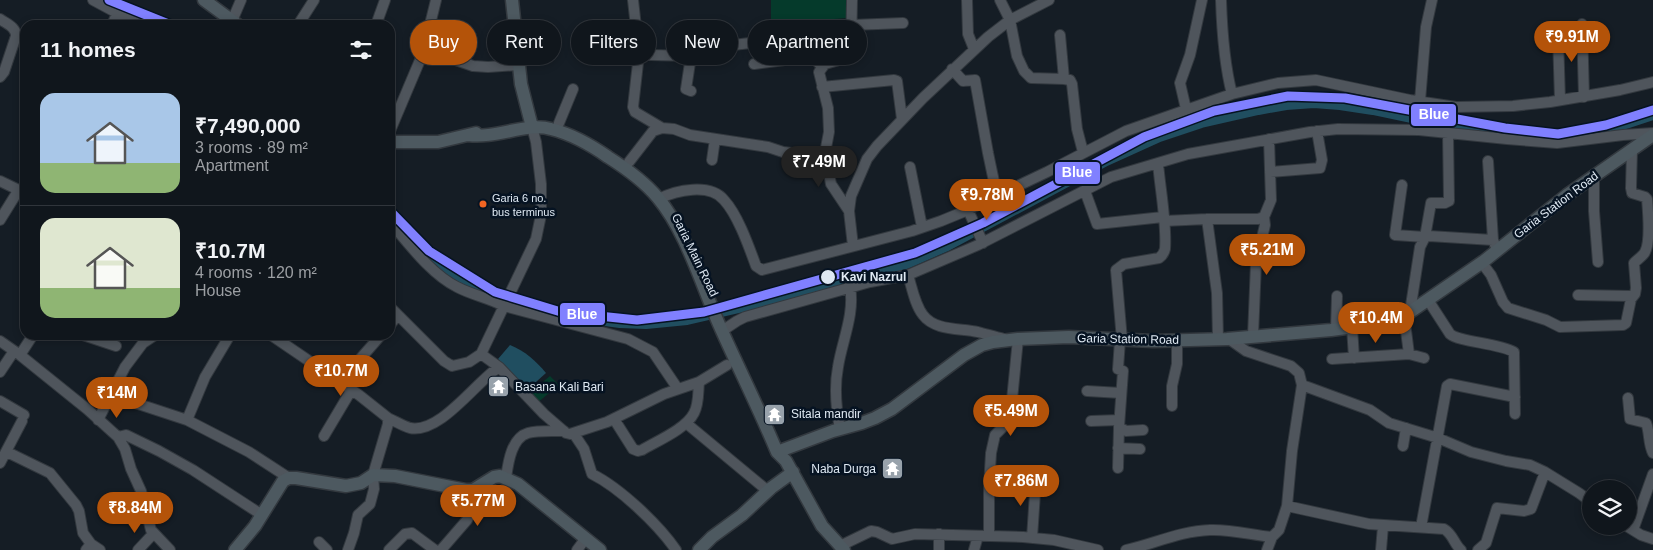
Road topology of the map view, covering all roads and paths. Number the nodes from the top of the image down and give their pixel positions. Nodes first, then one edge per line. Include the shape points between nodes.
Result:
1 (93, 0) edge
2 (204, 0) edge
3 (241, 0) edge
4 (314, 0) edge
5 (385, 0) edge
6 (436, 0) edge
7 (512, 0) edge
8 (633, 0) edge
9 (852, 0) edge
10 (967, 0) edge
11 (1000, 0) edge
12 (1049, 0) edge
13 (1203, 0) edge
14 (1221, 0) edge
15 (1432, 0) edge
16 (119, 14) junction
17 (0, 19) edge
18 (114, 20) edge
19 (136, 20) edge
20 (231, 20) edge
21 (236, 20) edge
22 (301, 20) edge
23 (378, 20) edge
24 (431, 20) edge
25 (514, 20) edge
26 (635, 20) edge
27 (852, 20) edge
28 (1010, 20) junction
29 (903, 23) dead end
30 (1582, 24) dead end
31 (867, 27) edge
32 (1060, 35) dead end
33 (1558, 36) dead end
34 (974, 49) junction
35 (656, 55) edge
36 (417, 65) edge
37 (470, 65) edge
38 (518, 65) joint
39 (637, 65) edge
40 (822, 66) edge
41 (952, 69) junction
42 (0, 77) edge
43 (1064, 79) junction
44 (1653, 82) edge
45 (822, 87) junction
46 (573, 89) dead end
47 (691, 91) dead end
48 (1232, 94) junction
49 (1584, 97) junction
50 (1560, 100) junction
51 (1422, 102) junction
52 (1186, 109) junction
53 (395, 119) edge
54 (902, 119) junction
55 (531, 123) junction
56 (560, 123) junction
57 (662, 128) junction
58 (1419, 130) junction
59 (1317, 131) junction
60 (1448, 133) junction
61 (1653, 134) edge
62 (715, 139) junction
63 (1269, 139) junction
64 (588, 141) junction
65 (395, 142) edge
66 (1632, 149) junction
67 (1083, 152) junction
68 (825, 153) junction
69 (712, 160) dead end
70 (1488, 161) dead end
71 (629, 162) junction
72 (1158, 163) junction
73 (910, 167) dead end
74 (1270, 172) junction
75 (1594, 176) junction
76 (0, 181) edge
77 (1402, 185) dead end
78 (20, 191) edge
79 (1085, 191) junction
80 (20, 193) edge
81 (998, 196) junction
82 (662, 198) junction
83 (849, 210) junction
84 (968, 210) junction
85 (1264, 217) junction
86 (1164, 219) junction
87 (1207, 219) junction
88 (0, 220) edge
89 (395, 227) edge
90 (922, 227) junction
91 (1425, 237) junction
92 (983, 242) junction
93 (1495, 245) junction
94 (853, 246) junction
95 (1482, 262) junction
96 (1598, 262) dead end
97 (908, 275) junction
98 (850, 287) junction
99 (1578, 295) dead end
100 (1337, 296) dead end
101 (1632, 296) junction
102 (1428, 300) junction
103 (504, 306) junction
104 (395, 313) edge
105 (1407, 314) junction
106 (398, 316) junction
107 (395, 319) edge
108 (1352, 327) junction
109 (725, 329) junction
110 (1336, 329) junction
111 (1253, 336) junction
112 (1223, 339) junction
113 (29, 340) edge
114 (98, 340) edge
115 (148, 340) edge
116 (227, 340) edge
117 (278, 340) edge
118 (377, 340) edge
119 (1012, 340) junction
120 (1121, 340) junction
121 (1177, 340) junction
122 (0, 341) edge
123 (116, 346) dead end
124 (17, 353) junction
125 (482, 354) junction
126 (1409, 354) junction
127 (1332, 358) dead end
128 (1354, 358) junction
129 (1424, 358) dead end
130 (727, 365) dead end
131 (499, 368) junction
132 (0, 372) edge
133 (340, 382) junction
134 (699, 382) junction
135 (1302, 385) junction
136 (352, 389) junction
137 (678, 389) junction
138 (1087, 391) dead end
139 (1121, 393) junction
140 (112, 395) junction
141 (1515, 397) junction
142 (1628, 398) dead end
143 (0, 401) edge
144 (1172, 406) dead end
145 (1516, 414) dead end
146 (388, 418) junction
147 (614, 419) junction
148 (98, 420) junction
149 (188, 420) junction
150 (1091, 421) dead end
151 (686, 423) junction
152 (1119, 424) junction
153 (1406, 428) junction
154 (840, 429) junction
155 (1143, 430) dead end
156 (564, 431) junction
157 (574, 434) junction
158 (324, 436) dead end
159 (118, 437) junction
160 (1438, 438) junction
161 (1403, 446) dead end
162 (1118, 448) junction
163 (1140, 449) dead end
164 (7, 452) junction
165 (1653, 452) edge
166 (785, 459) junction
167 (0, 464) edge
168 (1118, 468) dead end
169 (1545, 472) junction
170 (1653, 474) edge
171 (373, 475) junction
172 (289, 478) junction
173 (506, 478) junction
174 (1036, 478) dead end
175 (482, 485) junction
176 (768, 491) junction
177 (1582, 495) edge
178 (1288, 506) junction
179 (1637, 512) edge
180 (262, 515) junction
181 (1383, 526) junction
182 (1421, 527) junction
183 (1637, 532) edge
184 (154, 534) junction
185 (939, 534) junction
186 (983, 536) junction
187 (1272, 537) junction
188 (586, 538) junction
189 (1032, 538) junction
190 (1653, 539) edge
191 (319, 542) dead end
192 (1157, 546) edge
193 (92, 548) edge
194 (842, 548) edge
195 (1080, 548) edge
196 (138, 550) edge
197 (170, 550) edge
198 (235, 550) edge
199 (327, 550) edge
200 (348, 550) edge
201 (389, 550) edge
202 (435, 550) edge
203 (441, 550) edge
204 (577, 550) edge
205 (600, 550) edge
206 (676, 550) edge
207 (699, 550) edge
208 (939, 550) edge
209 (974, 550) edge
210 (1098, 550) edge
211 (1126, 550) edge
212 (1267, 550) edge
213 (1381, 550) edge
214 (1462, 550) edge
215 (1478, 550) edge

1 - 16 street
2 - 20 main road
3 - 21 street
4 - 22 street
5 - 23 street
6 - 24 street
7 - 25 main road
8 - 26 street
9 - 27 street
10 - 34 street via 968,34
11 - 28 street
12 - 28 street
13 - 52 street via 1180,83
14 - 48 street via 1223,41
15 - 51 street via 1426,28
16 - 18 street
16 - 19 street
17 - 42 street via 16,31
28 - 34 street
28 - 43 street via 1020,66 1028,76
29 - 31 street
30 - 49 street
32 - 43 street
33 - 50 street
34 - 41 street
35 - 47 street via 691,56 686,89
36 - 53 street
37 - 38 street
38 - 55 main road
39 - 57 street via 633,107 635,112
40 - 45 street via 819,72
41 - 54 street
41 - 81 street via 963,81 975,80
43 - 67 street via 1072,84
44 - 49 street
45 - 54 street via 897,81
45 - 68 street via 828,108 829,132
46 - 56 street
48 - 51 street via 1278,83 1316,80
48 - 52 street
49 - 50 street
50 - 51 street via 1513,106 1456,107
51 - 58 street
52 - 67 street via 1126,131
54 - 83 street via 867,159 851,196
55 - 56 main road, Garia Main Road via 548,120
55 - 64 main road, Garia Main Road
55 - 65 main road via 438,142
55 - 103 street via 536,142 542,215 536,238
56 - 64 main road, Garia Main Road
57 - 62 street
57 - 71 street via 653,131
58 - 59 street
58 - 60 street
59 - 63 street
59 - 74 street via 1322,160 1320,168
60 - 61 street via 1557,143
60 - 91 street via 1449,200 1431,203
61 - 66 main road, Garia Station Road
62 - 68 street via 783,152
62 - 69 street
63 - 72 street
63 - 74 street
64 - 71 main road, Garia Main Road
64 - 82 main road, Garia Main Road
66 - 75 main road, Garia Station Road
66 - 101 street via 1631,188 1632,192 1646,199 1648,227 1647,249 1634,263 1636,288
67 - 81 street
68 - 83 street via 831,184
70 - 93 street
71 - 82 main road, Garia Main Road
72 - 79 street via 1111,178
72 - 86 street
73 - 90 street
74 - 85 street via 1270,200
75 - 93 main road, Garia Station Road
75 - 96 street
76 - 78 street
77 - 91 street via 1395,235
79 - 86 street via 1097,224
79 - 92 street
80 - 88 street
81 - 84 street
82 - 94 street via 684,190 719,195 733,213 756,266 762,270
82 - 109 main road, Garia Main Road
83 - 94 street
84 - 90 street
84 - 92 street
85 - 87 street
85 - 111 street via 1256,264
86 - 87 street
86 - 120 street via 1163,255 1124,264 1116,270
87 - 112 street
89 - 103 street via 442,279
90 - 94 street
91 - 93 street
91 - 105 street via 1420,247
92 - 97 street
93 - 95 main road, Garia Station Road
95 - 101 street via 1508,308 1560,327 1623,325
95 - 102 main road, Garia Station Road
97 - 98 street
97 - 119 street via 920,310 930,322
98 - 109 street via 745,317
98 - 154 street via 852,306 836,382
99 - 101 street
100 - 110 street
102 - 105 main road, Garia Station Road
102 - 141 street via 1454,337 1514,352
103 - 125 street
103 - 137 street via 628,339 654,352
104 - 106 street
105 - 108 main road, Garia Station Road
105 - 126 street
106 - 107 street
106 - 125 street via 452,366 469,362
108 - 110 main road, Garia Station Road
108 - 128 street
109 - 166 main road, Garia Main Road
110 - 111 main road, Garia Station Road
111 - 112 main road, Garia Station Road
112 - 121 main road, Garia Station Road
112 - 135 street via 1262,357 1292,366 1299,373
113 - 124 street
114 - 123 street
115 - 140 street via 125,367
116 - 149 street via 204,377
117 - 133 street
118 - 133 street
119 - 120 main road, Garia Station Road via 1069,337
119 - 154 main road, Garia Station Road via 974,349 892,409
119 - 186 street via 1010,420 995,435 990,453
120 - 121 main road, Garia Station Road
120 - 139 street via 1118,369 1122,371
121 - 144 street
122 - 124 street
124 - 132 street
124 - 148 street
125 - 131 street
126 - 128 street
126 - 129 street
127 - 128 street
130 - 134 street
131 - 146 street via 433,424 410,428
131 - 156 street
133 - 136 street
134 - 137 street
134 - 151 street via 694,414
135 - 153 street via 1370,410
135 - 178 street
136 - 146 street
136 - 158 street
137 - 147 street
138 - 139 street
139 - 152 street
140 - 148 street
140 - 149 street
141 - 145 street
141 - 160 street via 1448,385
142 - 165 street via 1630,419 1646,423
143 - 164 street via 23,418
146 - 171 street
147 - 151 street via 632,449 638,451
147 - 157 street
148 - 159 street
149 - 172 street via 249,452
150 - 152 street
151 - 176 street
152 - 155 street via 1126,431
152 - 162 street
153 - 160 street
153 - 161 street
154 - 166 main road, Garia Station Road via 819,436
156 - 157 street
156 - 173 street via 530,433 522,437 510,456
157 - 206 street via 584,449 592,474 614,488 658,527
159 - 180 street via 126,436 159,451
159 - 184 street via 141,491
160 - 169 street via 1471,452
160 - 182 street
162 - 163 street
162 - 168 street
164 - 167 street
164 - 193 street via 50,473 76,506 83,533
166 - 176 main road, Garia Station Road
166 - 194 main road, Garia Main Road via 822,526
169 - 177 street
169 - 215 street via 1531,509 1497,508 1486,543
170 - 179 street
171 - 172 main road via 361,483 346,486
171 - 175 main road via 395,476 466,490
171 - 200 street via 370,504 358,515
172 - 180 main road via 283,481
173 - 175 main road via 494,477
173 - 188 main road
174 - 189 street
175 - 203 street via 467,520
176 - 207 main road, Garia Station Road
178 - 181 street
178 - 187 street via 1279,530
180 - 198 main road
181 - 182 street
181 - 213 street
182 - 214 street via 1448,530
183 - 190 street
184 - 196 street
184 - 197 street
185 - 186 street
185 - 194 street via 915,534 892,539 871,532
185 - 208 street
186 - 189 street
186 - 209 street
187 - 192 street via 1210,530 1182,534
187 - 212 street
188 - 204 street
188 - 205 main road
189 - 195 street via 1054,540
191 - 199 street
192 - 211 street
195 - 210 street
201 - 202 street via 408,533

